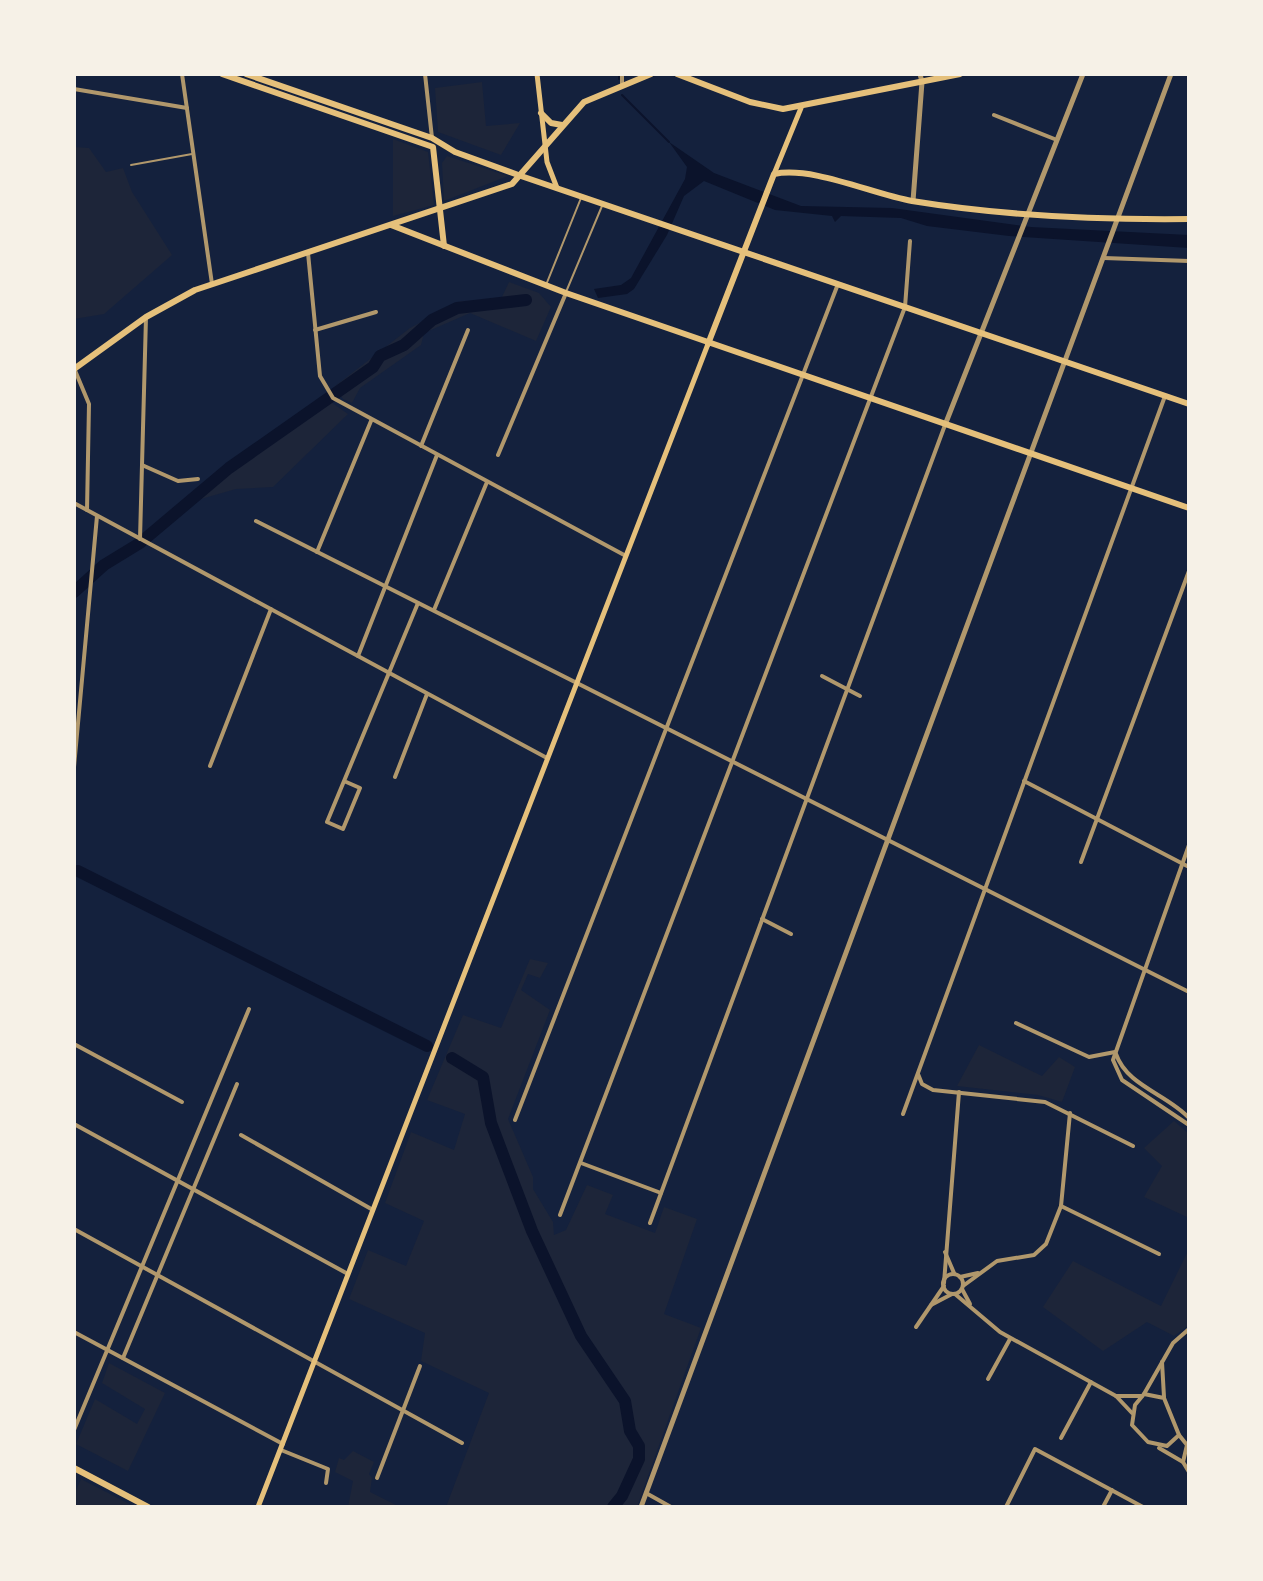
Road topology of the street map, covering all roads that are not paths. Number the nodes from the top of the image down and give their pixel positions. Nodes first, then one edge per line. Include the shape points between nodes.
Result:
1 (182, 74) edge
2 (222, 74) edge
3 (246, 74) edge
4 (425, 74) edge
5 (537, 74) edge
6 (622, 74) edge
7 (651, 74) edge
8 (677, 74) edge
9 (920, 74) edge
10 (960, 74) edge
11 (1083, 74) edge
12 (1171, 74) edge
13 (258, 76) edge
14 (922, 82) junction
15 (622, 85) junction
16 (74, 89) edge
17 (187, 108) junction
18 (801, 108) junction
19 (541, 113) junction
20 (994, 115) dead end
21 (562, 125) junction
22 (432, 138) junction
23 (1057, 140) junction
24 (545, 146) junction
25 (434, 151) junction
26 (455, 152) junction
27 (193, 154) junction
28 (131, 165) dead end
29 (774, 174) junction
30 (521, 176) junction
31 (557, 188) junction
32 (582, 197) junction
33 (913, 201) junction
34 (603, 204) junction
35 (440, 209) junction
36 (1026, 216) junction
37 (1189, 219) edge
38 (1118, 220) junction
39 (391, 225) junction
40 (910, 241) dead end
41 (444, 246) junction
42 (744, 252) junction
43 (308, 253) junction
44 (1104, 258) junction
45 (1189, 261) edge
46 (212, 284) junction
47 (838, 284) junction
48 (545, 286) junction
49 (566, 293) junction
50 (905, 307) junction
51 (376, 312) dead end
52 (146, 317) junction
53 (315, 330) junction
54 (468, 330) dead end
55 (980, 332) junction
56 (708, 344) junction
57 (1065, 362) junction
58 (74, 368) edge
59 (802, 376) junction
60 (1165, 396) junction
61 (870, 399) junction
62 (1189, 404) edge
63 (371, 420) junction
64 (945, 425) junction
65 (421, 446) junction
66 (1031, 454) junction
67 (437, 455) junction
68 (498, 455) dead end
69 (142, 465) junction
70 (198, 479) dead end
71 (487, 482) junction
72 (1131, 489) junction
73 (74, 503) edge
74 (1189, 508) edge
75 (87, 510) junction
76 (97, 516) junction
77 (256, 521) dead end
78 (143, 540) junction
79 (317, 552) junction
80 (626, 556) junction
81 (1189, 571) edge
82 (385, 586) junction
83 (418, 603) junction
84 (271, 609) junction
85 (434, 610) junction
86 (358, 656) junction
87 (389, 673) junction
88 (822, 676) dead end
89 (577, 683) junction
90 (847, 689) junction
91 (427, 694) junction
92 (860, 696) dead end
93 (666, 728) junction
94 (548, 759) junction
95 (732, 761) junction
96 (210, 766) dead end
97 (74, 767) edge
98 (395, 777) dead end
99 (344, 781) junction
100 (1024, 781) junction
101 (807, 799) junction
102 (1097, 819) junction
103 (888, 840) junction
104 (1189, 845) edge
105 (1081, 862) dead end
106 (1183, 863) junction
107 (1189, 867) edge
108 (985, 889) junction
109 (762, 919) junction
110 (791, 934) dead end
111 (1145, 969) junction
112 (1189, 992) edge
113 (249, 1009) dead end
114 (1016, 1023) dead end
115 (74, 1044) edge
116 (1115, 1052) junction
117 (918, 1073) junction
118 (237, 1084) dead end
119 (959, 1092) junction
120 (182, 1102) dead end
121 (1070, 1113) junction
122 (903, 1114) dead end
123 (1189, 1118) edge
124 (515, 1120) dead end
125 (74, 1124) edge
126 (1189, 1125) edge
127 (241, 1135) dead end
128 (1133, 1146) dead end
129 (580, 1163) junction
130 (177, 1181) junction
131 (193, 1189) junction
132 (661, 1193) junction
133 (1061, 1206) junction
134 (373, 1210) junction
135 (560, 1215) dead end
136 (650, 1223) dead end
137 (74, 1229) edge
138 (945, 1249) junction
139 (1159, 1254) dead end
140 (142, 1266) junction
141 (980, 1272) junction
142 (348, 1274) junction
143 (954, 1274) junction
144 (157, 1275) junction
145 (960, 1277) junction
146 (944, 1285) junction
147 (962, 1288) junction
148 (953, 1294) junction
149 (929, 1306) junction
150 (973, 1310) junction
151 (916, 1327) dead end
152 (1189, 1329) edge
153 (74, 1332) edge
154 (1010, 1339) junction
155 (107, 1350) junction
156 (123, 1358) junction
157 (1162, 1360) junction
158 (315, 1362) junction
159 (420, 1366) dead end
160 (988, 1379) dead end
161 (1091, 1382) junction
162 (1143, 1395) junction
163 (1116, 1396) junction
164 (1164, 1398) junction
165 (403, 1411) junction
166 (1132, 1413) junction
167 (74, 1430) edge
168 (1179, 1435) junction
169 (1061, 1438) dead end
170 (462, 1443) dead end
171 (1157, 1446) junction
172 (282, 1447) junction
173 (1183, 1462) junction
174 (74, 1468) edge
175 (1189, 1472) edge
176 (377, 1478) dead end
177 (326, 1483) dead end
178 (1112, 1490) junction
179 (646, 1493) junction
180 (148, 1507) edge
181 (258, 1507) edge
182 (641, 1507) edge
183 (671, 1507) edge
184 (1006, 1507) edge
185 (1103, 1507) edge
186 (1143, 1507) edge

1 - 17 street
2 - 25 main road
3 - 13 main road
4 - 22 street
5 - 19 main road
6 - 15 street
7 - 15 main road
8 - 18 main road via 764,106
9 - 14 street
10 - 14 main road
11 - 23 street
12 - 38 street
13 - 22 main road
14 - 18 main road
14 - 33 street
15 - 21 main road via 584,102
16 - 17 street
17 - 27 street
18 - 29 main road
19 - 21 main road
19 - 24 main road
20 - 23 street
21 - 24 main road
22 - 26 main road
23 - 36 street
24 - 30 main road
24 - 31 main road
25 - 26 main road
25 - 35 main road
26 - 30 main road
27 - 28 lane
27 - 46 street
29 - 33 main road via 798,172
29 - 42 main road
30 - 31 main road
30 - 35 main road via 501,189
31 - 32 main road
32 - 34 main road
32 - 48 lane
33 - 36 main road
34 - 42 main road
34 - 49 lane
35 - 39 main road
35 - 41 main road
36 - 38 main road
36 - 55 street
37 - 38 main road
38 - 44 street
39 - 41 main road
39 - 43 main road
40 - 50 street
41 - 48 main road
42 - 47 main road
42 - 56 main road
43 - 46 main road
43 - 53 street
44 - 45 street
44 - 57 street
46 - 52 main road
47 - 50 main road
47 - 59 street
48 - 49 main road
49 - 56 main road
49 - 68 street
50 - 55 main road
50 - 61 street
51 - 53 street
52 - 58 main road
52 - 69 street
53 - 63 street via 320,376 331,396
54 - 65 street
55 - 57 main road
55 - 64 street
56 - 59 main road
56 - 80 main road
57 - 60 main road
57 - 66 street
58 - 75 street via 89,404
59 - 61 main road
59 - 93 street
60 - 62 main road
60 - 72 street
61 - 64 main road
61 - 95 street
63 - 65 street
63 - 79 street
64 - 66 main road
64 - 90 street
65 - 67 street
66 - 72 main road
66 - 103 street
67 - 71 street
67 - 82 street
69 - 70 street via 178,481
69 - 78 street
71 - 80 street
71 - 85 street
72 - 74 main road
72 - 100 street
73 - 75 street
75 - 76 street
76 - 78 street
76 - 97 street
77 - 79 street
78 - 84 street
79 - 82 street
80 - 89 main road
81 - 102 street
82 - 83 street
82 - 86 street
83 - 85 street
83 - 87 street
84 - 86 street
84 - 96 street
85 - 89 street
86 - 87 street
87 - 91 street
87 - 99 street
88 - 90 street
89 - 93 street
89 - 94 main road
90 - 92 street
90 - 101 street
91 - 94 street
91 - 98 street
93 - 95 street
93 - 124 street
94 - 134 main road
95 - 101 street
95 - 129 street
99 - 99 street via 360,788 343,829 327,822
100 - 102 street
100 - 108 street
101 - 103 street
101 - 109 street
102 - 105 street
102 - 106 street
103 - 108 street
103 - 179 street
104 - 106 street
106 - 107 street
106 - 111 street
108 - 111 street
108 - 117 street
109 - 110 street
109 - 132 street
111 - 112 street
111 - 116 street
113 - 130 street
114 - 116 street via 1089,1057
115 - 120 street
116 - 123 street via 1126,1074
116 - 126 street via 1114,1067 1122,1080
117 - 119 street via 927,1088
117 - 122 street
118 - 131 street
119 - 121 street via 1037,1099
119 - 138 street
121 - 128 street
121 - 133 street
125 - 130 street
127 - 134 street
129 - 132 street
129 - 135 street
130 - 131 street
130 - 140 street
131 - 142 street
131 - 144 street
132 - 136 street
133 - 139 street
133 - 141 street via 1039,1252 997,1261
134 - 142 main road
137 - 140 street
138 - 143 street
138 - 146 street
140 - 144 street
140 - 155 street
141 - 145 street
141 - 147 street
142 - 158 main road
143 - 145 street
143 - 146 street
144 - 156 street
144 - 158 street
145 - 147 street
146 - 148 street
146 - 149 street
147 - 148 street
147 - 150 street
148 - 149 street
148 - 150 street
149 - 151 street
150 - 154 street
152 - 157 street
153 - 155 street
154 - 160 street
154 - 161 street
155 - 156 street
155 - 167 street
156 - 172 street
157 - 162 street
157 - 164 street
158 - 165 street
158 - 172 main road
159 - 165 street
161 - 163 street
161 - 169 street
162 - 163 street
162 - 164 street
162 - 166 street
163 - 166 street
164 - 168 street
165 - 170 street
165 - 176 street
166 - 171 street via 1138,1435
168 - 171 street via 1174,1442
168 - 173 street via 1187,1445
171 - 173 street
172 - 177 street via 328,1469
172 - 181 main road
173 - 175 street
174 - 180 main road
178 - 184 street via 1035,1449
178 - 185 street
178 - 186 street
179 - 182 street
179 - 183 street

